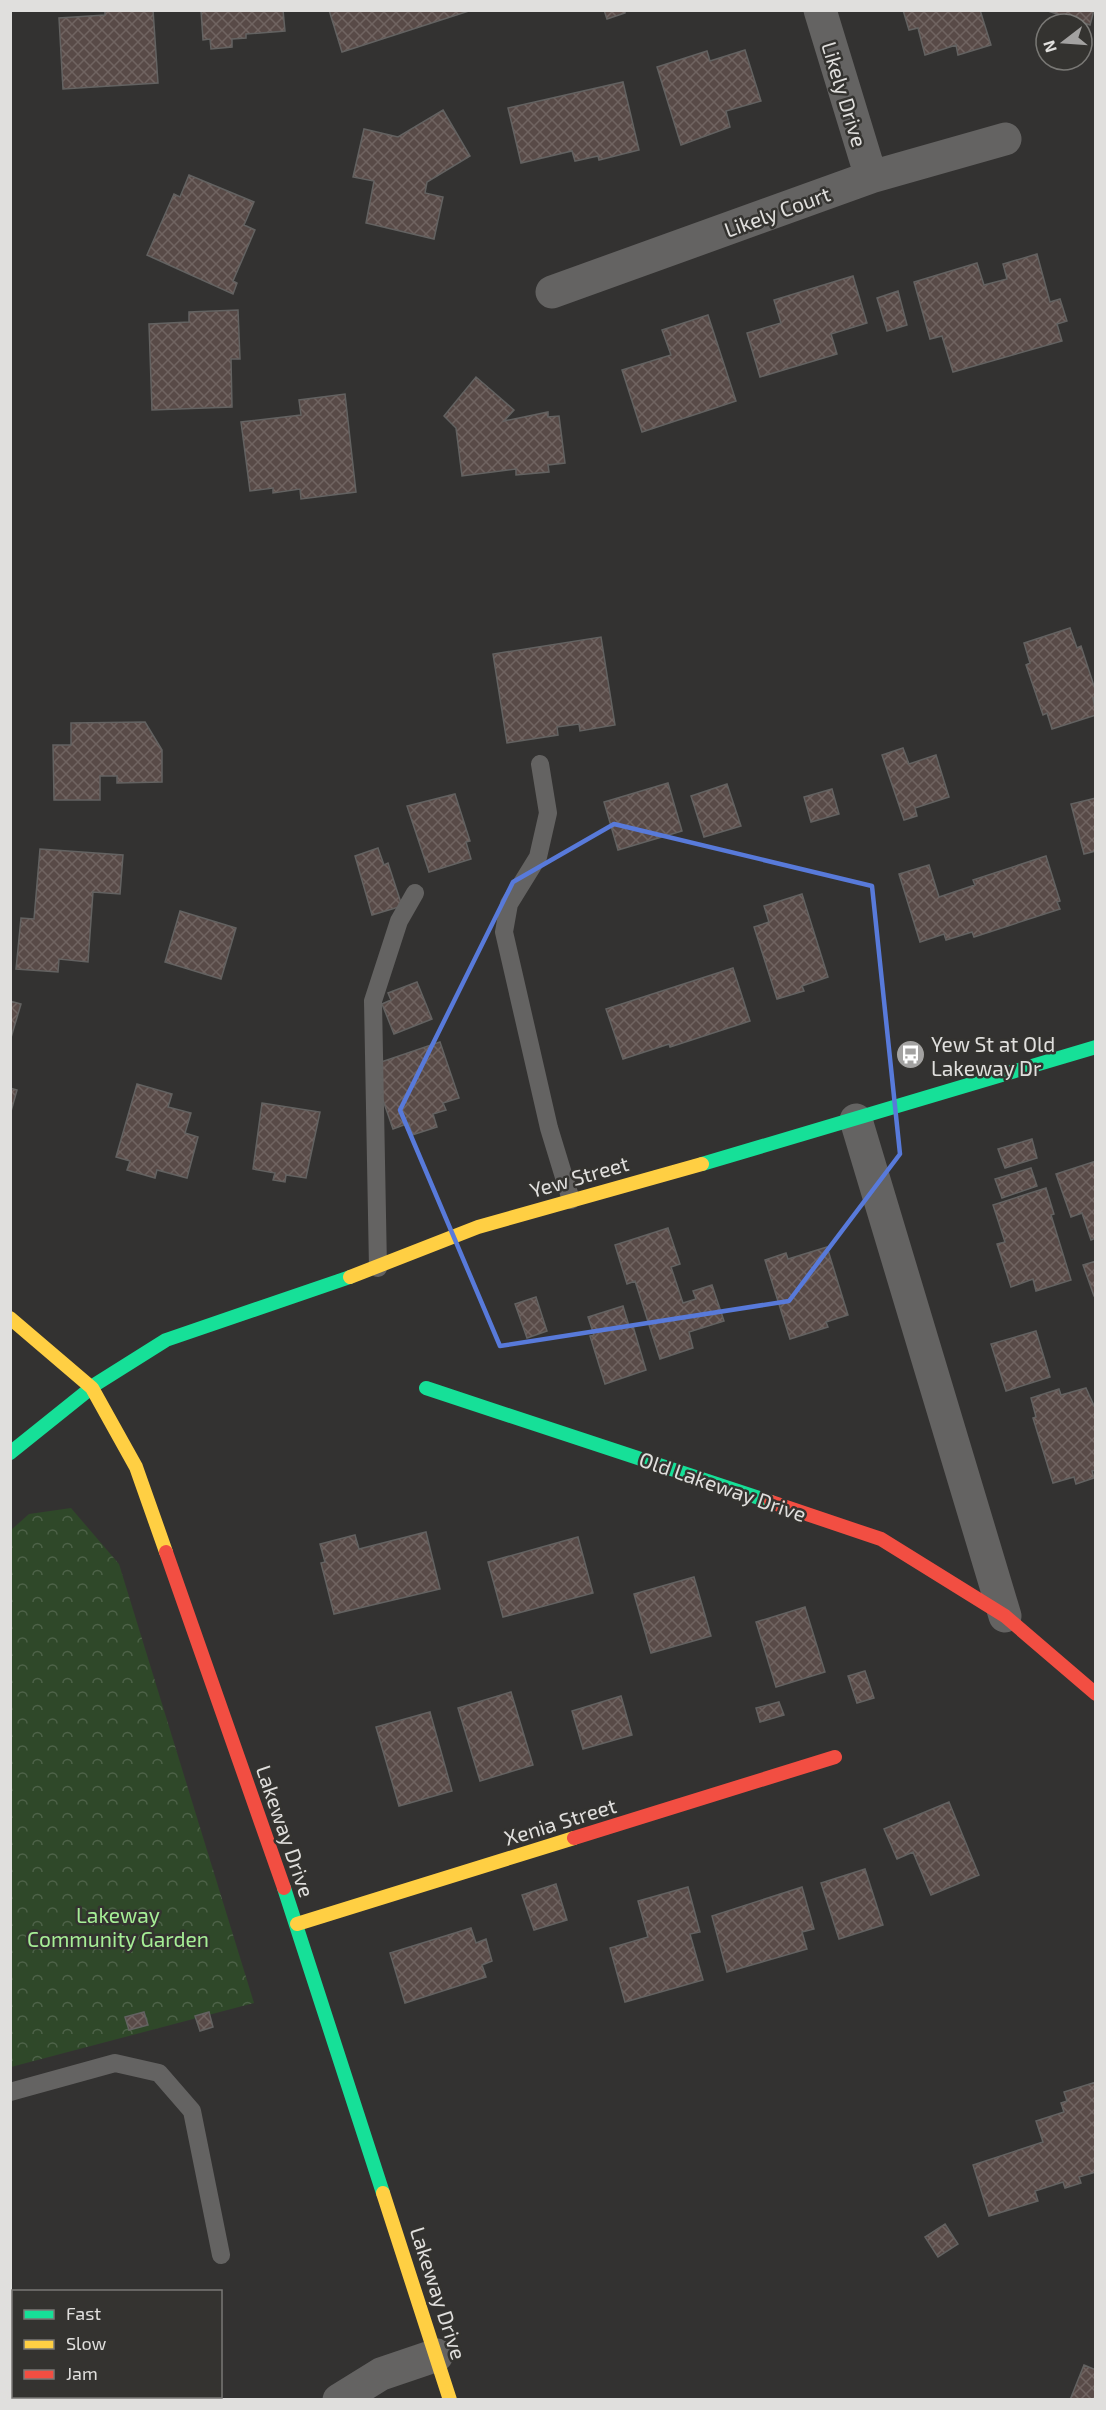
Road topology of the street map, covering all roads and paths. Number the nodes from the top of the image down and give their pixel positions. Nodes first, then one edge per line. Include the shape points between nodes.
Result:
1 (820, 10) edge
2 (1005, 139) dead end
3 (871, 177) junction
4 (552, 292) dead end
5 (540, 764) dead end
6 (415, 893) dead end
7 (1095, 1047) edge
8 (856, 1120) junction
9 (571, 1200) junction
10 (378, 1268) junction
11 (10, 1318) edge
12 (92, 1388) junction
13 (426, 1388) dead end
14 (10, 1453) edge
15 (1005, 1617) junction
16 (1095, 1694) edge
17 (835, 1757) dead end
18 (297, 1924) junction
19 (10, 2092) edge
20 (221, 2255) dead end
21 (437, 2355) junction
22 (339, 2400) edge
23 (450, 2400) edge

1 - 3 street, Likely Drive
2 - 3 street, Likely Court
3 - 4 street, Likely Court
5 - 9 lane via 548,813 538,856 509,904 504,932 549,1128
6 - 10 lane via 399,921 373,1001
7 - 8 street, Yew Street
8 - 9 street, Yew Street
8 - 15 street
9 - 10 street, Yew Street via 478,1227
10 - 12 street, Yew Street via 167,1339
11 - 12 street, Lakeway Drive
12 - 14 street, Yew Street
12 - 18 street, Lakeway Drive via 136,1467
13 - 15 street, Old Lakeway Drive via 880,1539
15 - 16 street, Old Lakeway Drive
17 - 18 street, Xenia Street
18 - 21 street, Lakeway Drive
19 - 20 lane via 115,2063 159,2073 192,2111
21 - 22 street via 381,2374
21 - 23 street, Lakeway Drive

